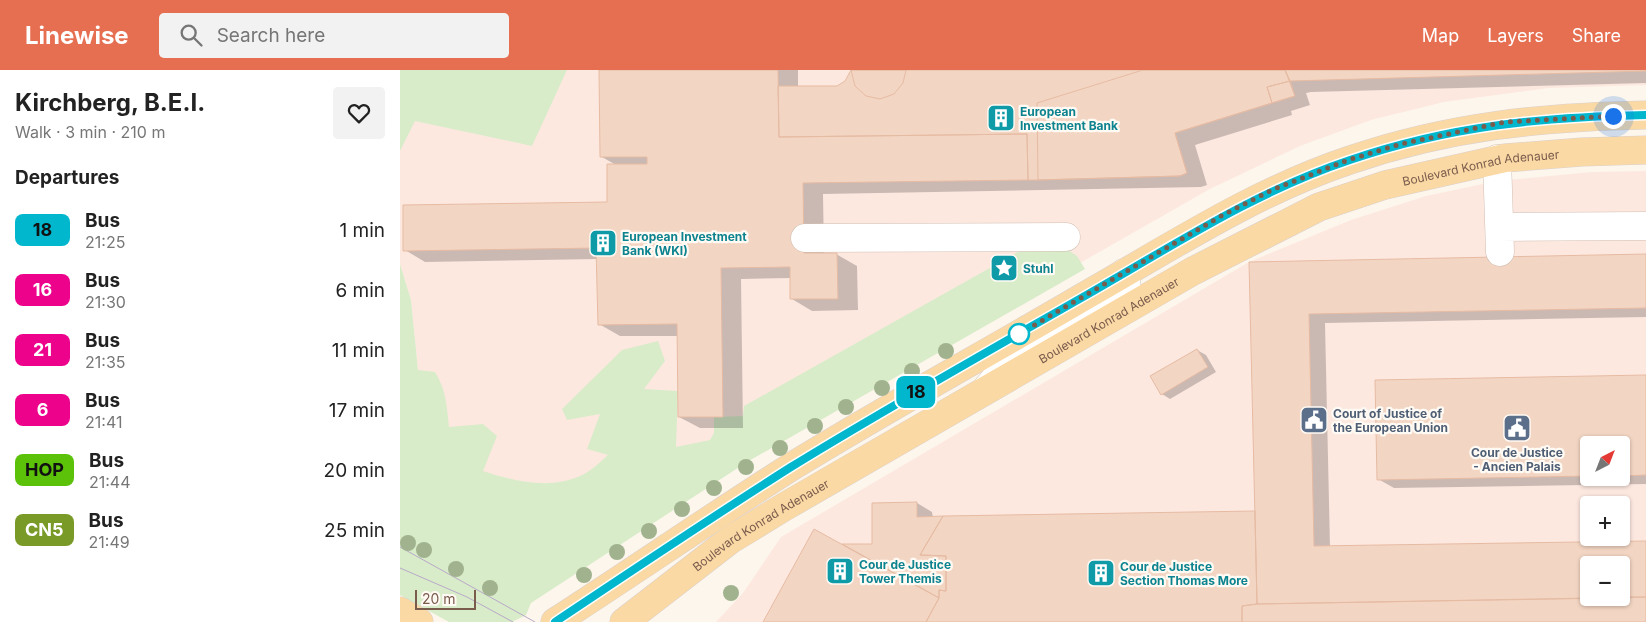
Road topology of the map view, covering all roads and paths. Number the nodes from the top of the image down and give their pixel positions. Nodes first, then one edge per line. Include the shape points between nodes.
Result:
1 (1646, 115) edge
2 (1646, 150) edge
3 (1497, 159) junction
4 (1646, 226) edge
5 (1066, 237) dead end
6 (805, 238) dead end
7 (1124, 274) junction
8 (982, 394) junction
9 (400, 611) edge
10 (419, 622) edge
11 (555, 622) edge
12 (624, 622) edge

1 - 7 main road via 1505,122 1384,149 1272,190 1175,242
2 - 3 main road, Boulevard Konrad Adenauer
3 - 4 lane via 1500,240
3 - 8 main road, Boulevard Konrad Adenauer via 1385,185 1319,207 1193,271
5 - 6 lane
7 - 8 lane via 1127,281 1122,296 1014,358
7 - 11 main road via 940,378 791,468
8 - 12 main road, Boulevard Konrad Adenauer via 738,536
9 - 10 main road

